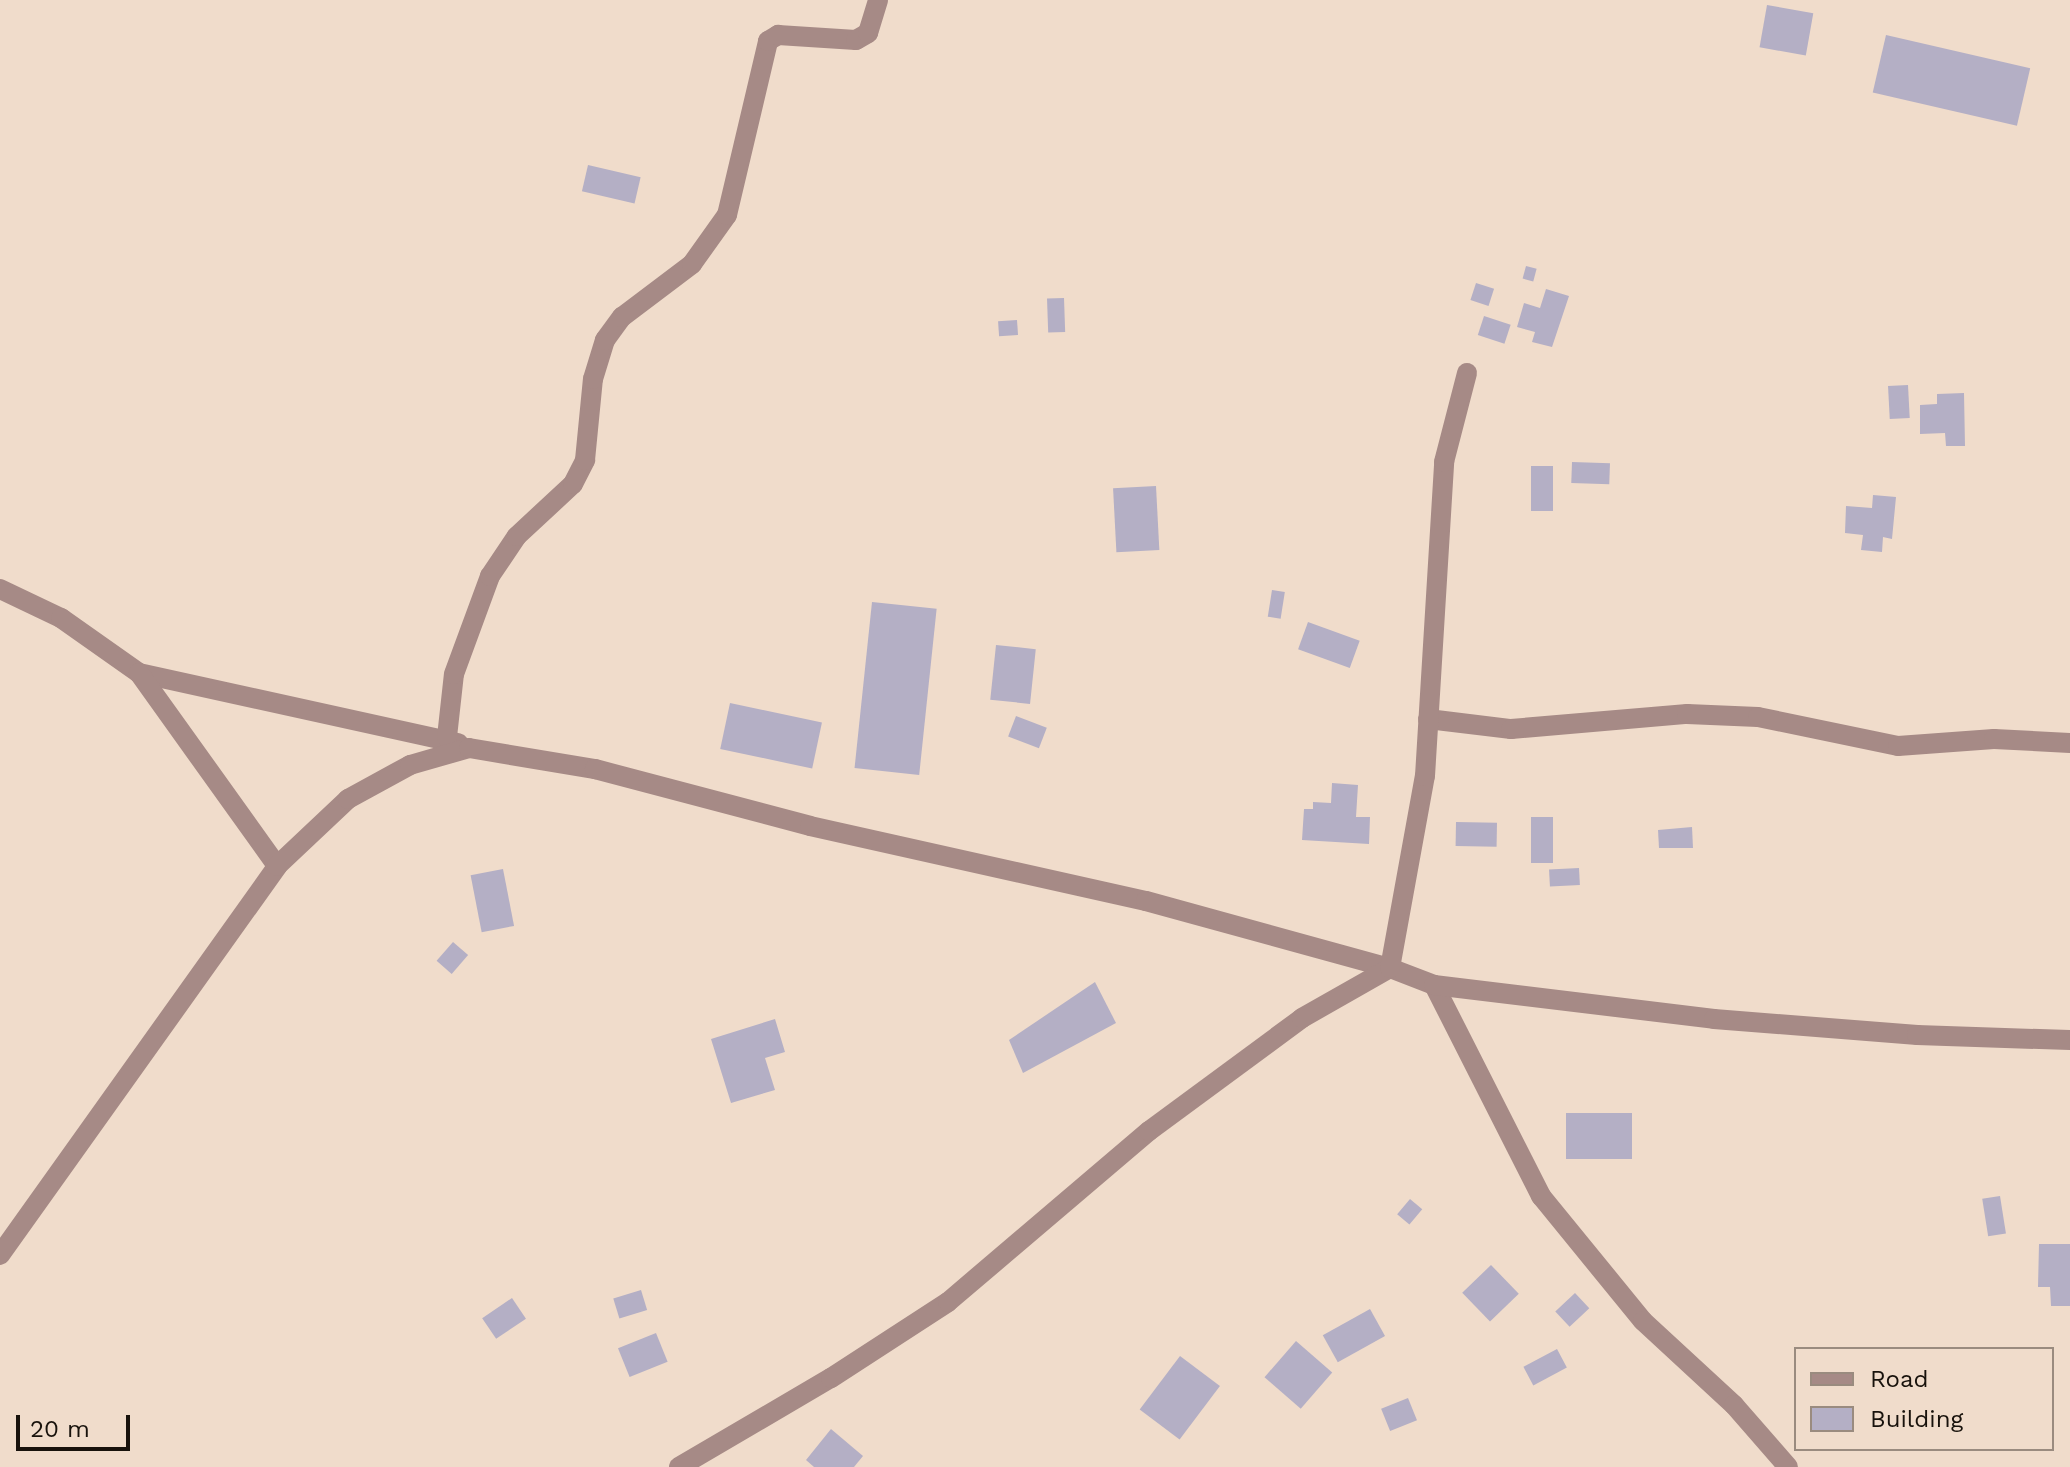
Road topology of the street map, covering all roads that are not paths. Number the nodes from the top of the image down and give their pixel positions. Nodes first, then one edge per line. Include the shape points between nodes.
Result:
1 (878, 0) edge
2 (1467, 373) dead end
3 (0, 589) edge
4 (139, 673) junction
5 (1428, 719) junction
6 (447, 737) junction
7 (2070, 743) edge
8 (469, 748) junction
9 (277, 866) junction
10 (1390, 968) junction
11 (1434, 985) junction
12 (2070, 1040) edge
13 (0, 1255) edge
14 (679, 1467) edge
15 (1788, 1467) edge

1 - 6 street via 868,33 856,40 792,34 768,41 727,215 692,264 622,317 605,340 593,379 585,460 573,484 517,536 490,576 454,674
2 - 5 street via 1444,462
3 - 4 street via 61,618
4 - 6 street
4 - 9 street
5 - 7 street via 1511,729 1687,714 1758,717 1898,746 1994,739
5 - 10 street via 1410,877
6 - 8 street
8 - 9 street via 410,765 348,799
8 - 10 street via 595,769 810,826 1146,901
9 - 13 street
10 - 11 street
10 - 14 street via 1302,1018 1149,1131 948,1302
11 - 12 street via 1714,1019 1917,1035
11 - 15 street via 1541,1196 1643,1321 1734,1405

